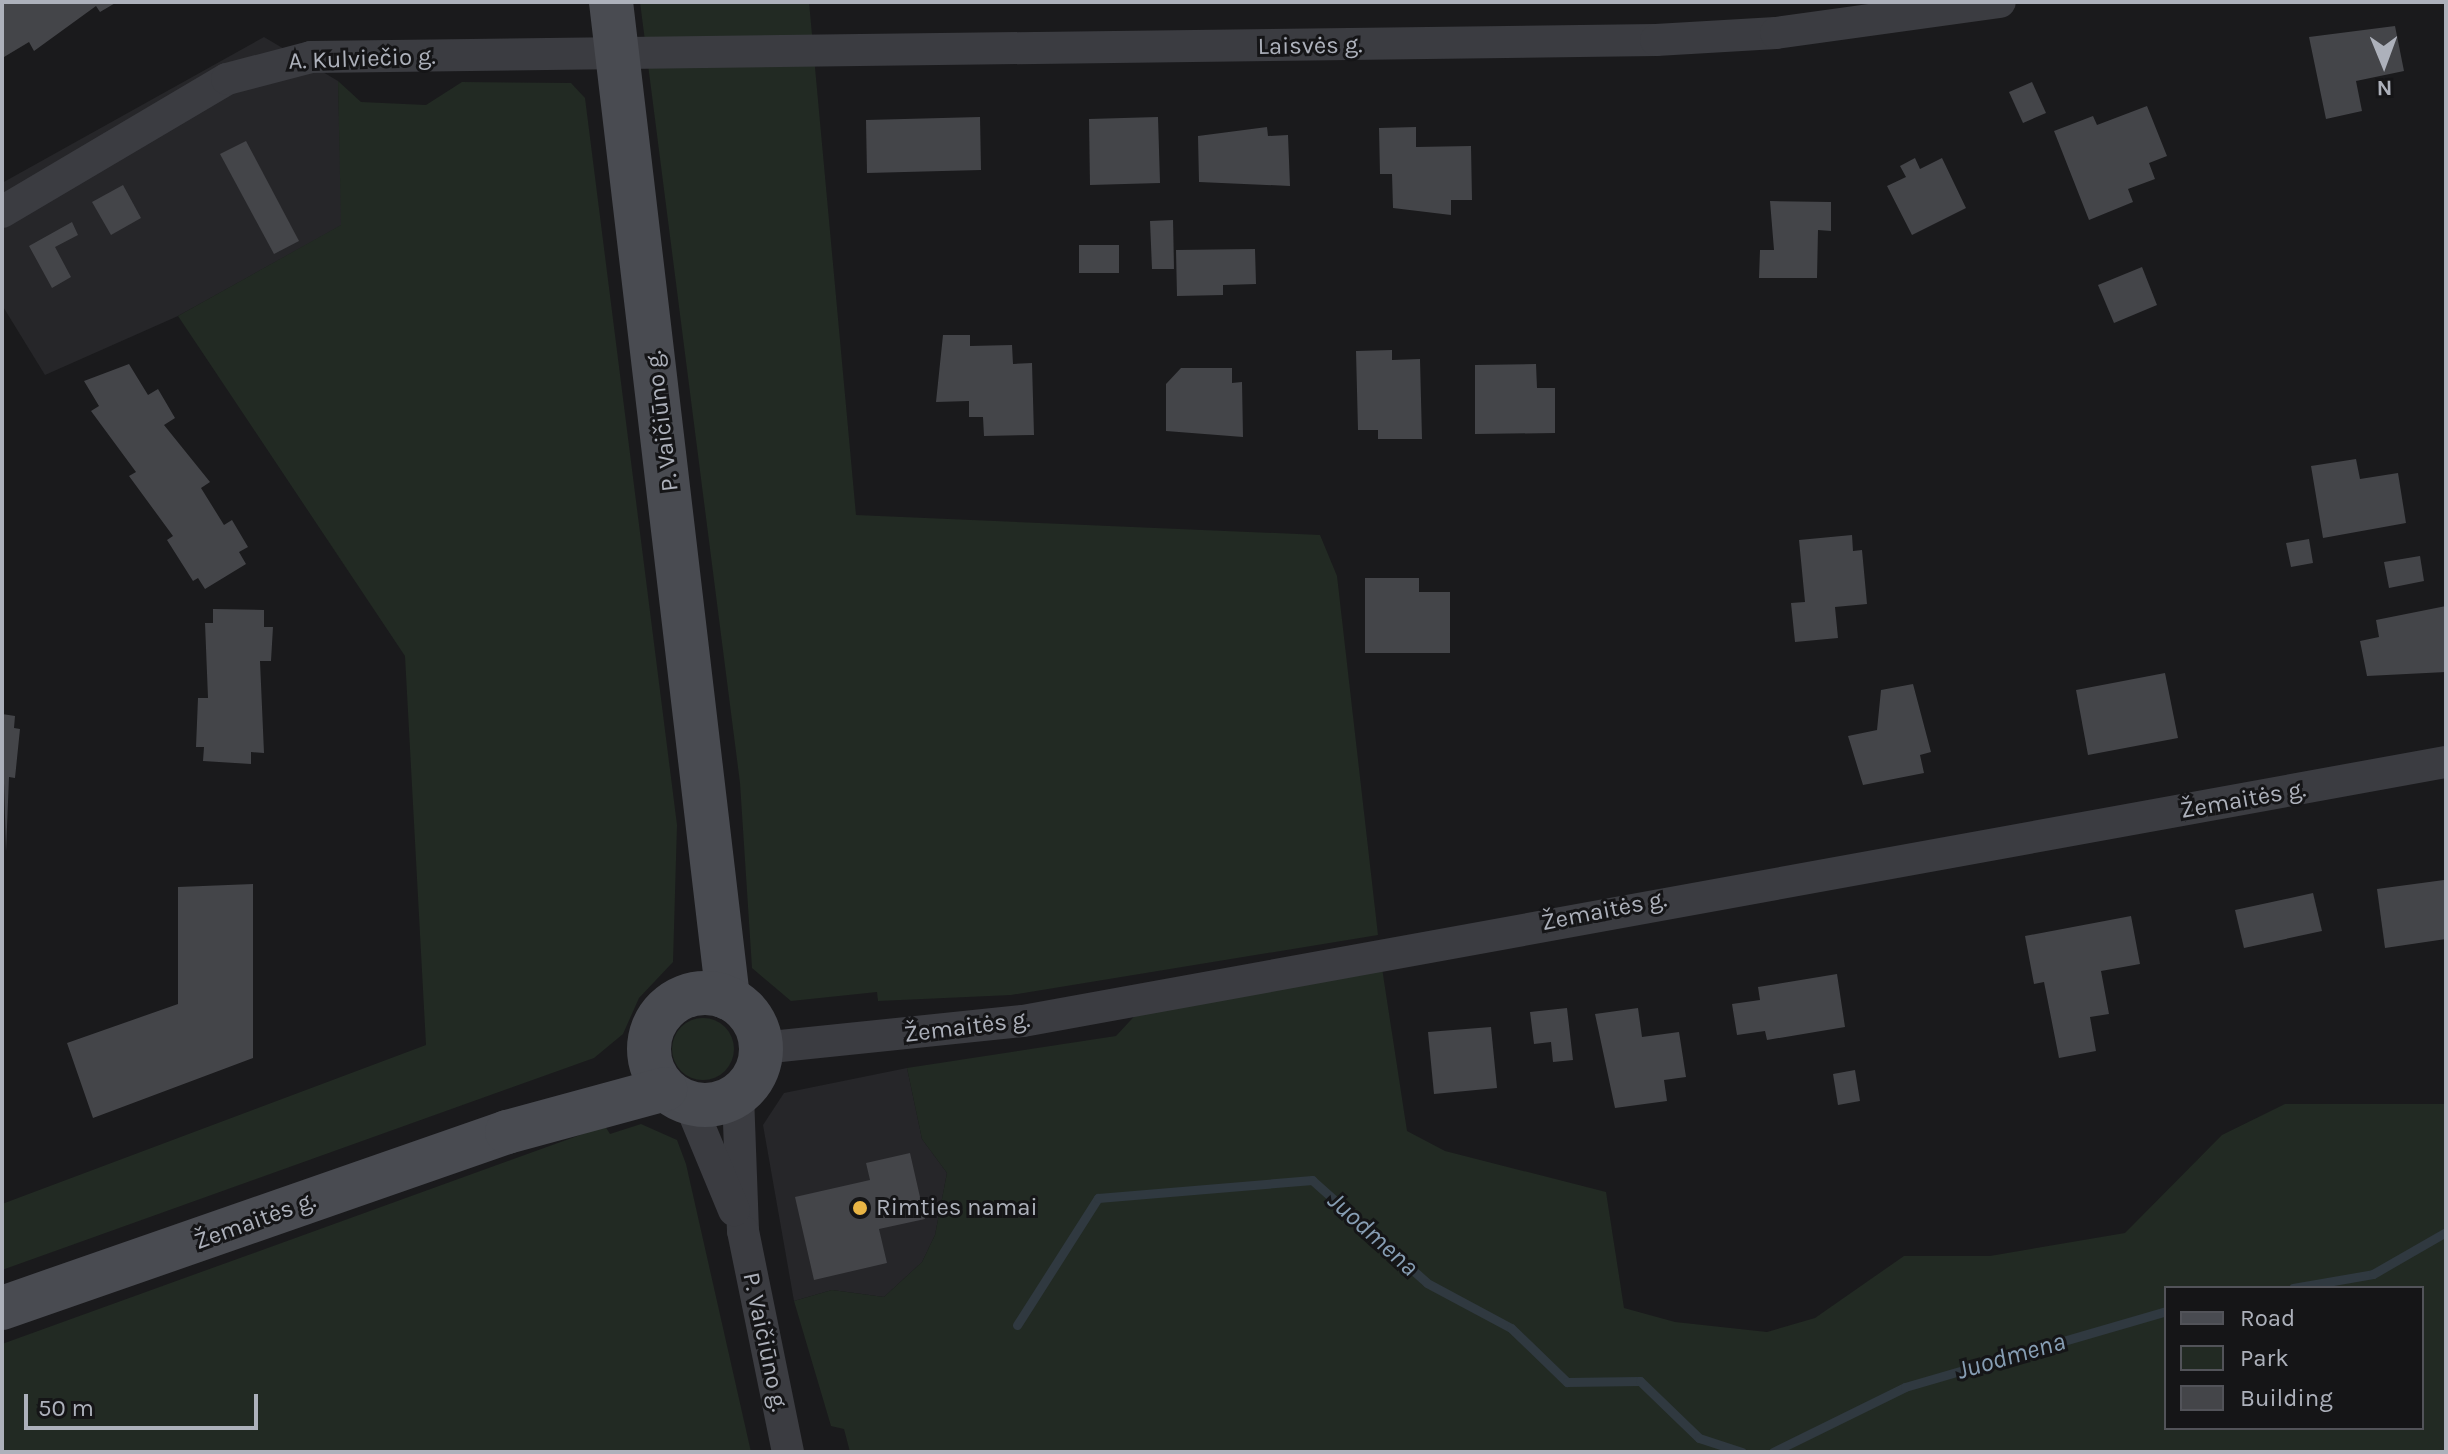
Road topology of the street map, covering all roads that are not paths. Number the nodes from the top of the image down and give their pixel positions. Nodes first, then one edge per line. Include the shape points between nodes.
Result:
1 (611, 2) edge
2 (2000, 2) edge
3 (618, 53) junction
4 (2, 212) edge
5 (2446, 762) edge
6 (708, 840) junction
7 (683, 998) junction
8 (728, 998) junction
9 (761, 1048) junction
10 (668, 1082) junction
11 (738, 1095) junction
12 (743, 1231) junction
13 (2, 1308) edge
14 (788, 1452) edge

1 - 3 main road, P. Vaičiūno g.
2 - 3 street, Laisvės g. via 1684,39
3 - 4 street, A. Kulviečio g. via 271,63 227,79
3 - 6 main road, P. Vaičiūno g.
5 - 9 street, Žemaitės g. via 1023,1021
6 - 7 main road, P. Vaičiūno g.
6 - 8 main road, P. Vaičiūno g.
7 - 8 main road
7 - 10 main road via 663,1011
8 - 9 main road via 751,1018
9 - 11 main road via 756,1074
10 - 11 main road
10 - 12 street, P. Vaičiūno g.
10 - 13 main road, Žemaitės g. via 507,1132
11 - 12 street, P. Vaičiūno g.
12 - 14 street, P. Vaičiūno g.

